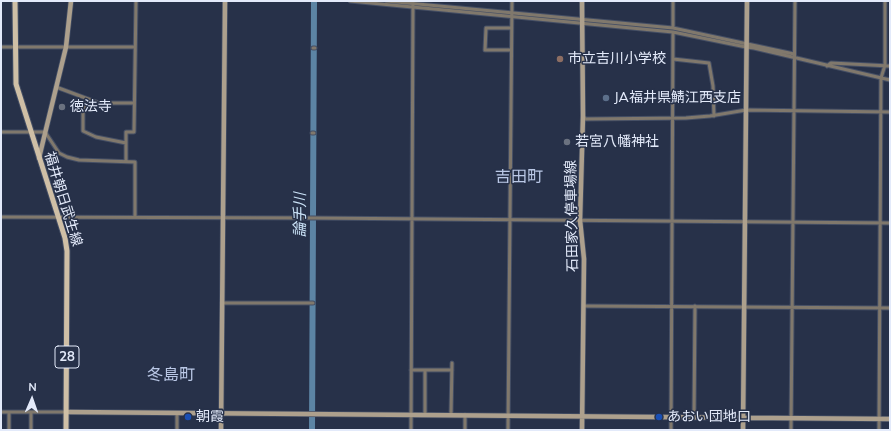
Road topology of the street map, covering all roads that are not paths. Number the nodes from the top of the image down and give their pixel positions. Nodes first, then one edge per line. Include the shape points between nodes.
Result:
1 (15, 1) edge
2 (71, 1) edge
3 (136, 1) edge
4 (225, 1) edge
5 (350, 1) edge
6 (386, 1) edge
7 (512, 1) edge
8 (582, 1) edge
9 (673, 1) edge
10 (746, 1) edge
11 (795, 1) edge
12 (885, 1) edge
13 (413, 4) edge
14 (512, 14) junction
15 (582, 21) junction
16 (511, 28) junction
17 (673, 30) junction
18 (14, 46) junction
19 (746, 46) junction
20 (1, 47) edge
21 (66, 47) junction
22 (135, 47) junction
23 (511, 50) junction
24 (794, 56) junction
25 (673, 59) junction
26 (826, 66) junction
27 (885, 66) junction
28 (890, 66) edge
29 (881, 78) junction
30 (890, 80) edge
31 (56, 87) junction
32 (87, 100) junction
33 (134, 103) junction
34 (746, 110) junction
35 (793, 111) junction
36 (881, 112) junction
37 (890, 112) edge
38 (583, 116) junction
39 (714, 116) junction
40 (672, 118) junction
41 (1, 132) edge
42 (30, 132) junction
43 (45, 132) junction
44 (126, 143) junction
45 (39, 158) junction
46 (126, 161) junction
47 (1, 217) edge
48 (57, 217) junction
49 (135, 217) junction
50 (223, 218) junction
51 (412, 219) junction
52 (511, 220) junction
53 (580, 220) junction
54 (672, 221) junction
55 (745, 221) junction
56 (792, 222) junction
57 (880, 223) junction
58 (890, 223) edge
59 (222, 303) junction
60 (312, 303) dead end
61 (584, 306) junction
62 (672, 306) junction
63 (695, 306) junction
64 (744, 307) junction
65 (792, 307) junction
66 (880, 308) junction
67 (890, 308) edge
68 (452, 363) dead end
69 (411, 370) junction
70 (425, 370) junction
71 (452, 370) junction
72 (1, 412) edge
73 (9, 412) junction
74 (31, 412) junction
75 (67, 412) junction
76 (177, 414) junction
77 (222, 414) junction
78 (411, 415) junction
79 (425, 415) junction
80 (451, 415) junction
81 (465, 415) junction
82 (508, 415) junction
83 (582, 416) junction
84 (671, 417) junction
85 (694, 417) junction
86 (743, 418) junction
87 (791, 418) junction
88 (879, 419) junction
89 (890, 419) edge
90 (9, 430) edge
91 (31, 430) edge
92 (66, 430) edge
93 (177, 430) edge
94 (221, 430) edge
95 (411, 430) edge
96 (465, 430) edge
97 (508, 430) edge
98 (582, 430) edge
99 (671, 430) edge
100 (743, 430) edge
101 (791, 430) edge
102 (879, 430) edge

1 - 18 main road, 福井朝日武生線 / 28
2 - 21 street
3 - 22 street
4 - 50 street
5 - 13 street
6 - 13 street
7 - 14 street
8 - 15 street, 石田家久停車場線
9 - 17 street
10 - 19 street
11 - 24 street
12 - 27 street
13 - 14 street
13 - 51 street
14 - 15 street
14 - 16 street
15 - 17 street
15 - 38 street, 石田家久停車場線
16 - 23 street
16 - 23 street via 486,28 485,50
17 - 19 street
17 - 25 street
18 - 20 street
18 - 21 street
18 - 42 main road, 福井朝日武生線 / 28 via 16,84
19 - 24 street
19 - 34 street
21 - 22 street
21 - 31 street
22 - 33 street
23 - 52 street
24 - 26 street
24 - 35 street
25 - 39 street via 709,63
25 - 40 street
26 - 27 street via 831,63
26 - 29 street
27 - 28 street
27 - 29 street
29 - 30 street
29 - 36 street
31 - 32 street
31 - 43 street
32 - 33 street via 98,103
32 - 44 street via 83,113 83,131 96,137
33 - 44 street via 134,132 126,132
34 - 35 street
34 - 39 street
34 - 55 street
35 - 36 street
35 - 56 street
36 - 37 street
36 - 57 street
38 - 40 street via 585,119
38 - 53 street, 石田家久停車場線
39 - 40 street
40 - 54 street
41 - 42 street
42 - 43 street
42 - 45 main road, 福井朝日武生線 / 28
43 - 45 street
43 - 46 street via 58,153 79,160
44 - 46 street
45 - 48 main road, 福井朝日武生線 / 28
46 - 49 street via 135,162
47 - 48 street
48 - 49 street
48 - 75 main road, 福井朝日武生線 / 28 via 65,238 68,267
49 - 50 street
50 - 51 street
50 - 59 street
51 - 52 street
51 - 69 street
52 - 53 street
52 - 82 street
53 - 54 street
53 - 61 street, 石田家久停車場線 via 584,259
54 - 55 street
54 - 62 street
55 - 56 street
55 - 64 street
56 - 57 street
56 - 65 street
57 - 58 street
57 - 66 street
59 - 60 street
59 - 77 street
61 - 62 street
61 - 83 street, 石田家久停車場線
62 - 63 street
62 - 84 street
63 - 64 street
63 - 85 street
64 - 65 street
64 - 86 street
65 - 66 street
65 - 87 street
66 - 67 street
66 - 88 street
68 - 71 street
69 - 70 street
69 - 78 street
70 - 71 street
70 - 79 street
71 - 80 street
72 - 73 street
73 - 74 street
73 - 90 street
74 - 75 street
74 - 91 street
75 - 76 street
75 - 92 main road, 福井朝日武生線 / 28
76 - 77 street
76 - 93 street
77 - 78 street
77 - 94 street
78 - 79 street
78 - 95 street
79 - 80 street
80 - 81 street
81 - 82 street
81 - 96 street
82 - 83 street
82 - 97 street
83 - 84 street
83 - 98 street, 石田家久停車場線
84 - 85 street
84 - 99 street
85 - 86 street
86 - 87 street
86 - 100 street
87 - 88 street
87 - 101 street
88 - 89 street
88 - 102 street

